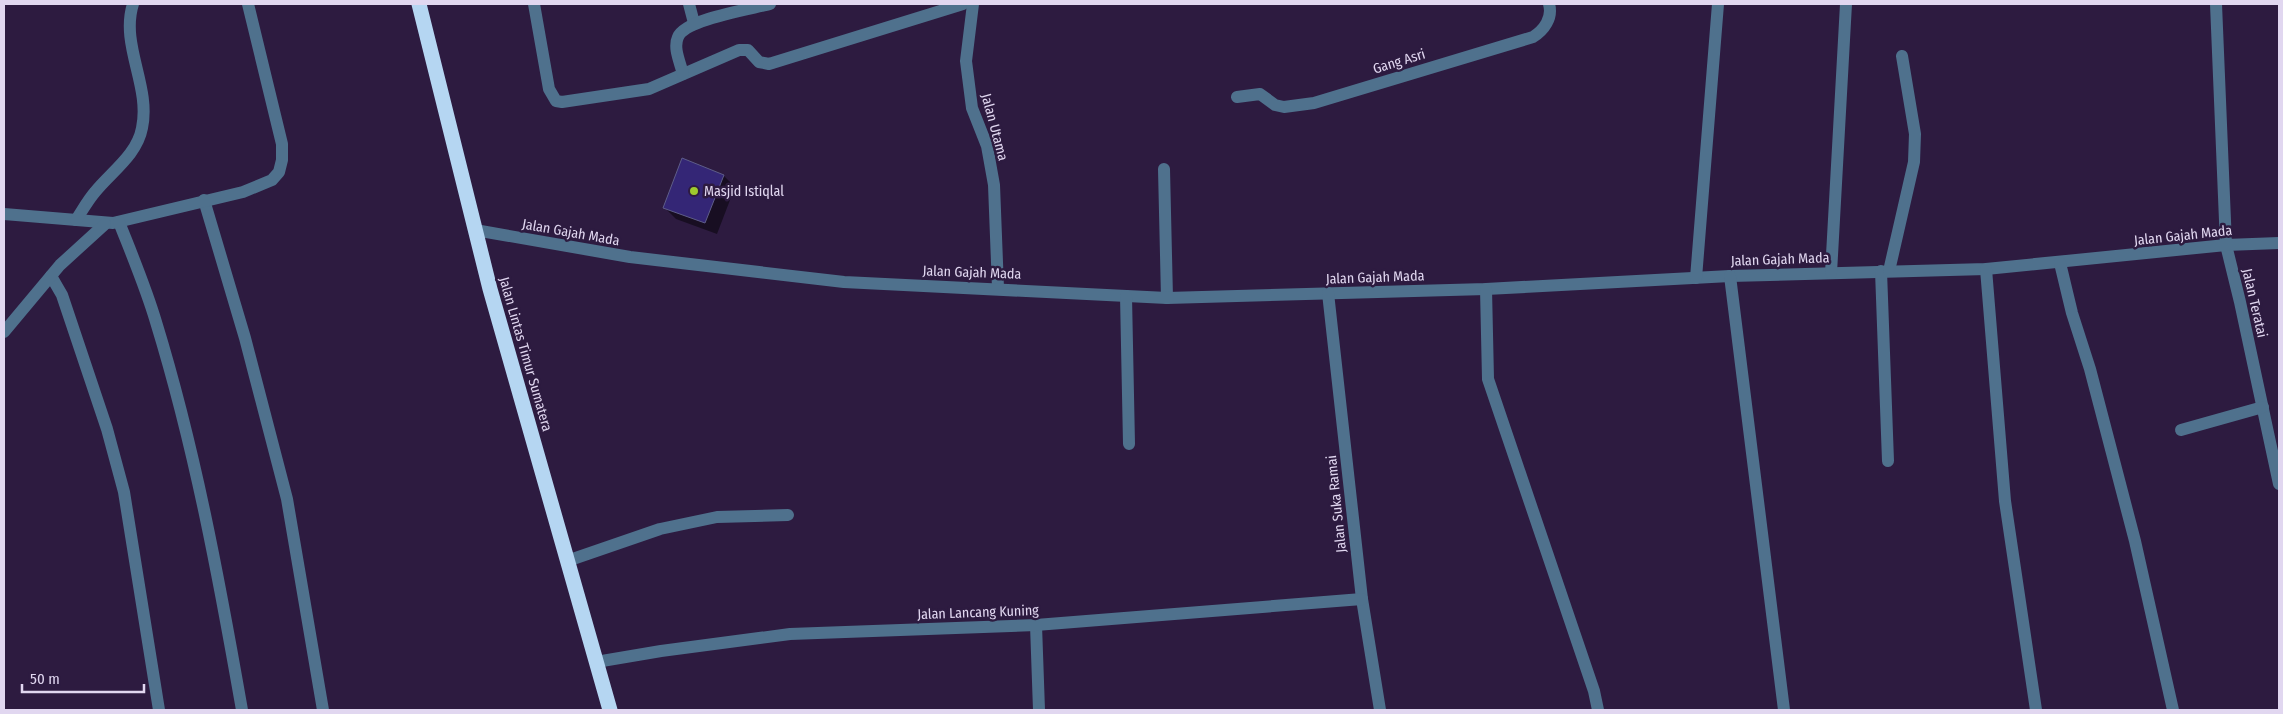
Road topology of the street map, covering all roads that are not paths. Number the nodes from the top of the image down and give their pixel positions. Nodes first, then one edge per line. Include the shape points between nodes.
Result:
1 (133, 4) edge
2 (248, 4) edge
3 (419, 4) edge
4 (534, 4) edge
5 (689, 4) edge
6 (770, 4) edge
7 (963, 4) edge
8 (973, 4) edge
9 (1549, 4) edge
10 (1718, 4) edge
11 (1846, 4) edge
12 (2216, 4) edge
13 (694, 23) junction
14 (1902, 56) dead end
15 (683, 74) junction
16 (1237, 97) dead end
17 (1164, 169) dead end
18 (204, 200) junction
19 (4, 214) edge
20 (76, 220) junction
21 (119, 222) junction
22 (105, 224) junction
23 (475, 230) junction
24 (2279, 243) edge
25 (2226, 245) junction
26 (2060, 263) junction
27 (1986, 269) junction
28 (1885, 271) junction
29 (1831, 273) junction
30 (50, 276) junction
31 (1730, 276) junction
32 (1696, 278) junction
33 (998, 288) junction
34 (1486, 289) junction
35 (1328, 293) junction
36 (1126, 296) junction
37 (1167, 298) junction
38 (4, 332) edge
39 (2263, 407) junction
40 (2181, 430) dead end
41 (1129, 444) dead end
42 (1888, 461) dead end
43 (2279, 484) edge
44 (788, 515) dead end
45 (567, 561) junction
46 (1362, 599) junction
47 (1036, 625) junction
48 (596, 662) junction
49 (159, 710) edge
50 (242, 710) edge
51 (323, 710) edge
52 (610, 710) edge
53 (1039, 710) edge
54 (1380, 710) edge
55 (1598, 710) edge
56 (1784, 710) edge
57 (2036, 710) edge
58 (2173, 710) edge

1 - 20 street via 129,29 144,107 142,129 134,149 94,192
2 - 18 street via 282,144 282,160 279,172 272,180 258,187
3 - 23 highway, Jalan Lintas Timur Sumatera
4 - 15 street via 549,89 556,101 649,88
5 - 13 street
6 - 13 street
7 - 15 street via 769,64 759,62 752,52 743,49
8 - 33 street, Jalan Utama via 966,61 972,108 987,146 994,185
9 - 16 street, Gang Asri via 1547,24 1533,37 1356,91 1288,108 1275,105 1260,94
10 - 32 street
11 - 29 street
12 - 25 street, Jalan Teratai
13 - 15 street via 682,30 676,42
14 - 28 street via 1915,134 1914,162
17 - 37 street
18 - 21 street
18 - 51 street via 245,338 287,499
19 - 20 street
20 - 22 street
21 - 22 street
21 - 50 street via 155,319 174,385 212,543
22 - 30 street
23 - 33 street, Jalan Gajah Mada via 721,269 844,282
23 - 45 highway, Jalan Lintas Timur Sumatera
24 - 25 street, Jalan Gajah Mada
25 - 26 street, Jalan Gajah Mada
25 - 39 street, Jalan Teratai
26 - 27 street, Jalan Gajah Mada
26 - 58 street via 2135,541
27 - 28 street, Jalan Gajah Mada
27 - 57 street via 2005,501
28 - 29 street, Jalan Gajah Mada
28 - 42 street
29 - 31 street, Jalan Gajah Mada
30 - 38 street
30 - 49 street via 62,295 118,469
31 - 32 street, Jalan Gajah Mada
31 - 56 street
32 - 34 street, Jalan Gajah Mada
33 - 36 street, Jalan Gajah Mada
34 - 35 street, Jalan Gajah Mada
34 - 55 street via 1488,379
35 - 37 street, Jalan Gajah Mada
35 - 46 street, Jalan Suka Ramai
36 - 37 street, Jalan Gajah Mada
36 - 41 street
39 - 40 street
39 - 43 street, Jalan Teratai
44 - 45 street via 718,517 689,523
45 - 48 highway, Jalan Lintas Timur Sumatera
46 - 47 street, Jalan Lancang Kuning
46 - 54 street, Jalan Suka Ramai
47 - 48 street, Jalan Lancang Kuning via 790,634
47 - 53 street
48 - 52 highway, Jalan Lintas Timur Sumatera

